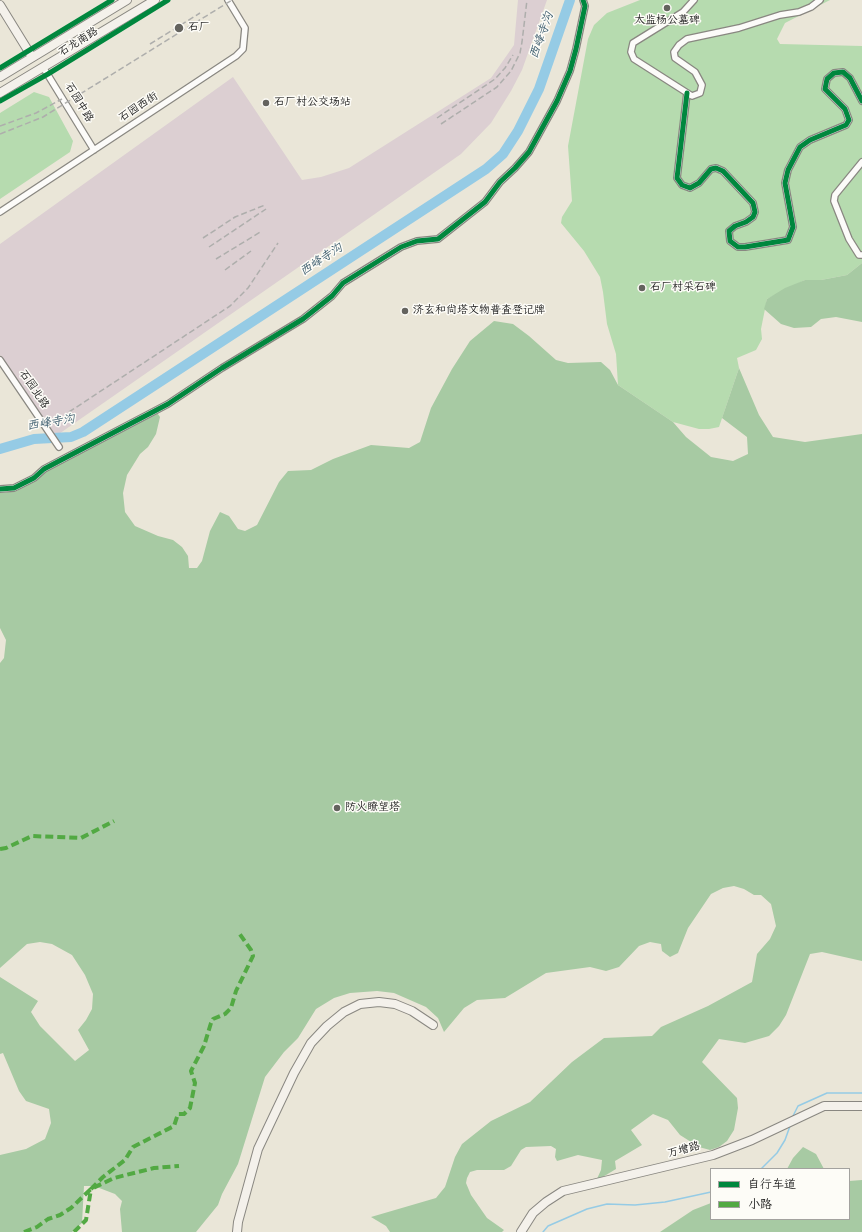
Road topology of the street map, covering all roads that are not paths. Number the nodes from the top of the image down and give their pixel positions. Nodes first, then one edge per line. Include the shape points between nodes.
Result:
1 (127, 0) edge
2 (155, 0) edge
3 (228, 0) edge
4 (583, 0) edge
5 (694, 0) edge
6 (820, 0) edge
7 (0, 5) edge
8 (32, 57) junction
9 (43, 67) junction
10 (0, 77) edge
11 (0, 93) edge
12 (687, 93) junction
13 (862, 101) edge
14 (94, 150) junction
15 (862, 162) edge
16 (0, 212) edge
17 (862, 255) edge
18 (0, 360) edge
19 (59, 447) dead end
20 (0, 489) edge
21 (433, 1025) dead end
22 (862, 1106) edge
23 (237, 1232) edge
24 (521, 1232) edge

1 - 8 street, 石龙南路
2 - 9 street, 石龙南路
3 - 14 street, 石园西街 via 245,28 243,49
4 - 20 street via 586,6 576,49 557,101 529,152 485,202 438,239 401,247 343,283 332,296 303,319 168,404 44,469 34,478 14,488
5 - 12 street via 683,12 633,43 631,52 634,59
6 - 12 street via 799,12 687,39 674,52 675,58 695,72 702,85 700,93 692,96
7 - 8 street
8 - 10 street, 石龙南路
9 - 11 street, 石龙南路
9 - 14 street, 石园中路
12 - 13 street via 677,178 682,185 690,188 699,183 710,169 716,168 723,171 753,204 753,217 729,231 730,241 738,247 788,240 793,227 785,183 788,170 800,147 810,140 846,125 849,120 846,109 826,89 827,79 834,72 843,72 850,78
14 - 16 street, 石园西街
15 - 17 street via 835,195 834,200 850,239 859,255
18 - 19 street, 石园北路
21 - 23 street via 396,1004 379,1002 360,1004 326,1026 311,1043 294,1073 258,1149
22 - 24 street, 万增路 via 824,1106 713,1155 562,1192 533,1213

